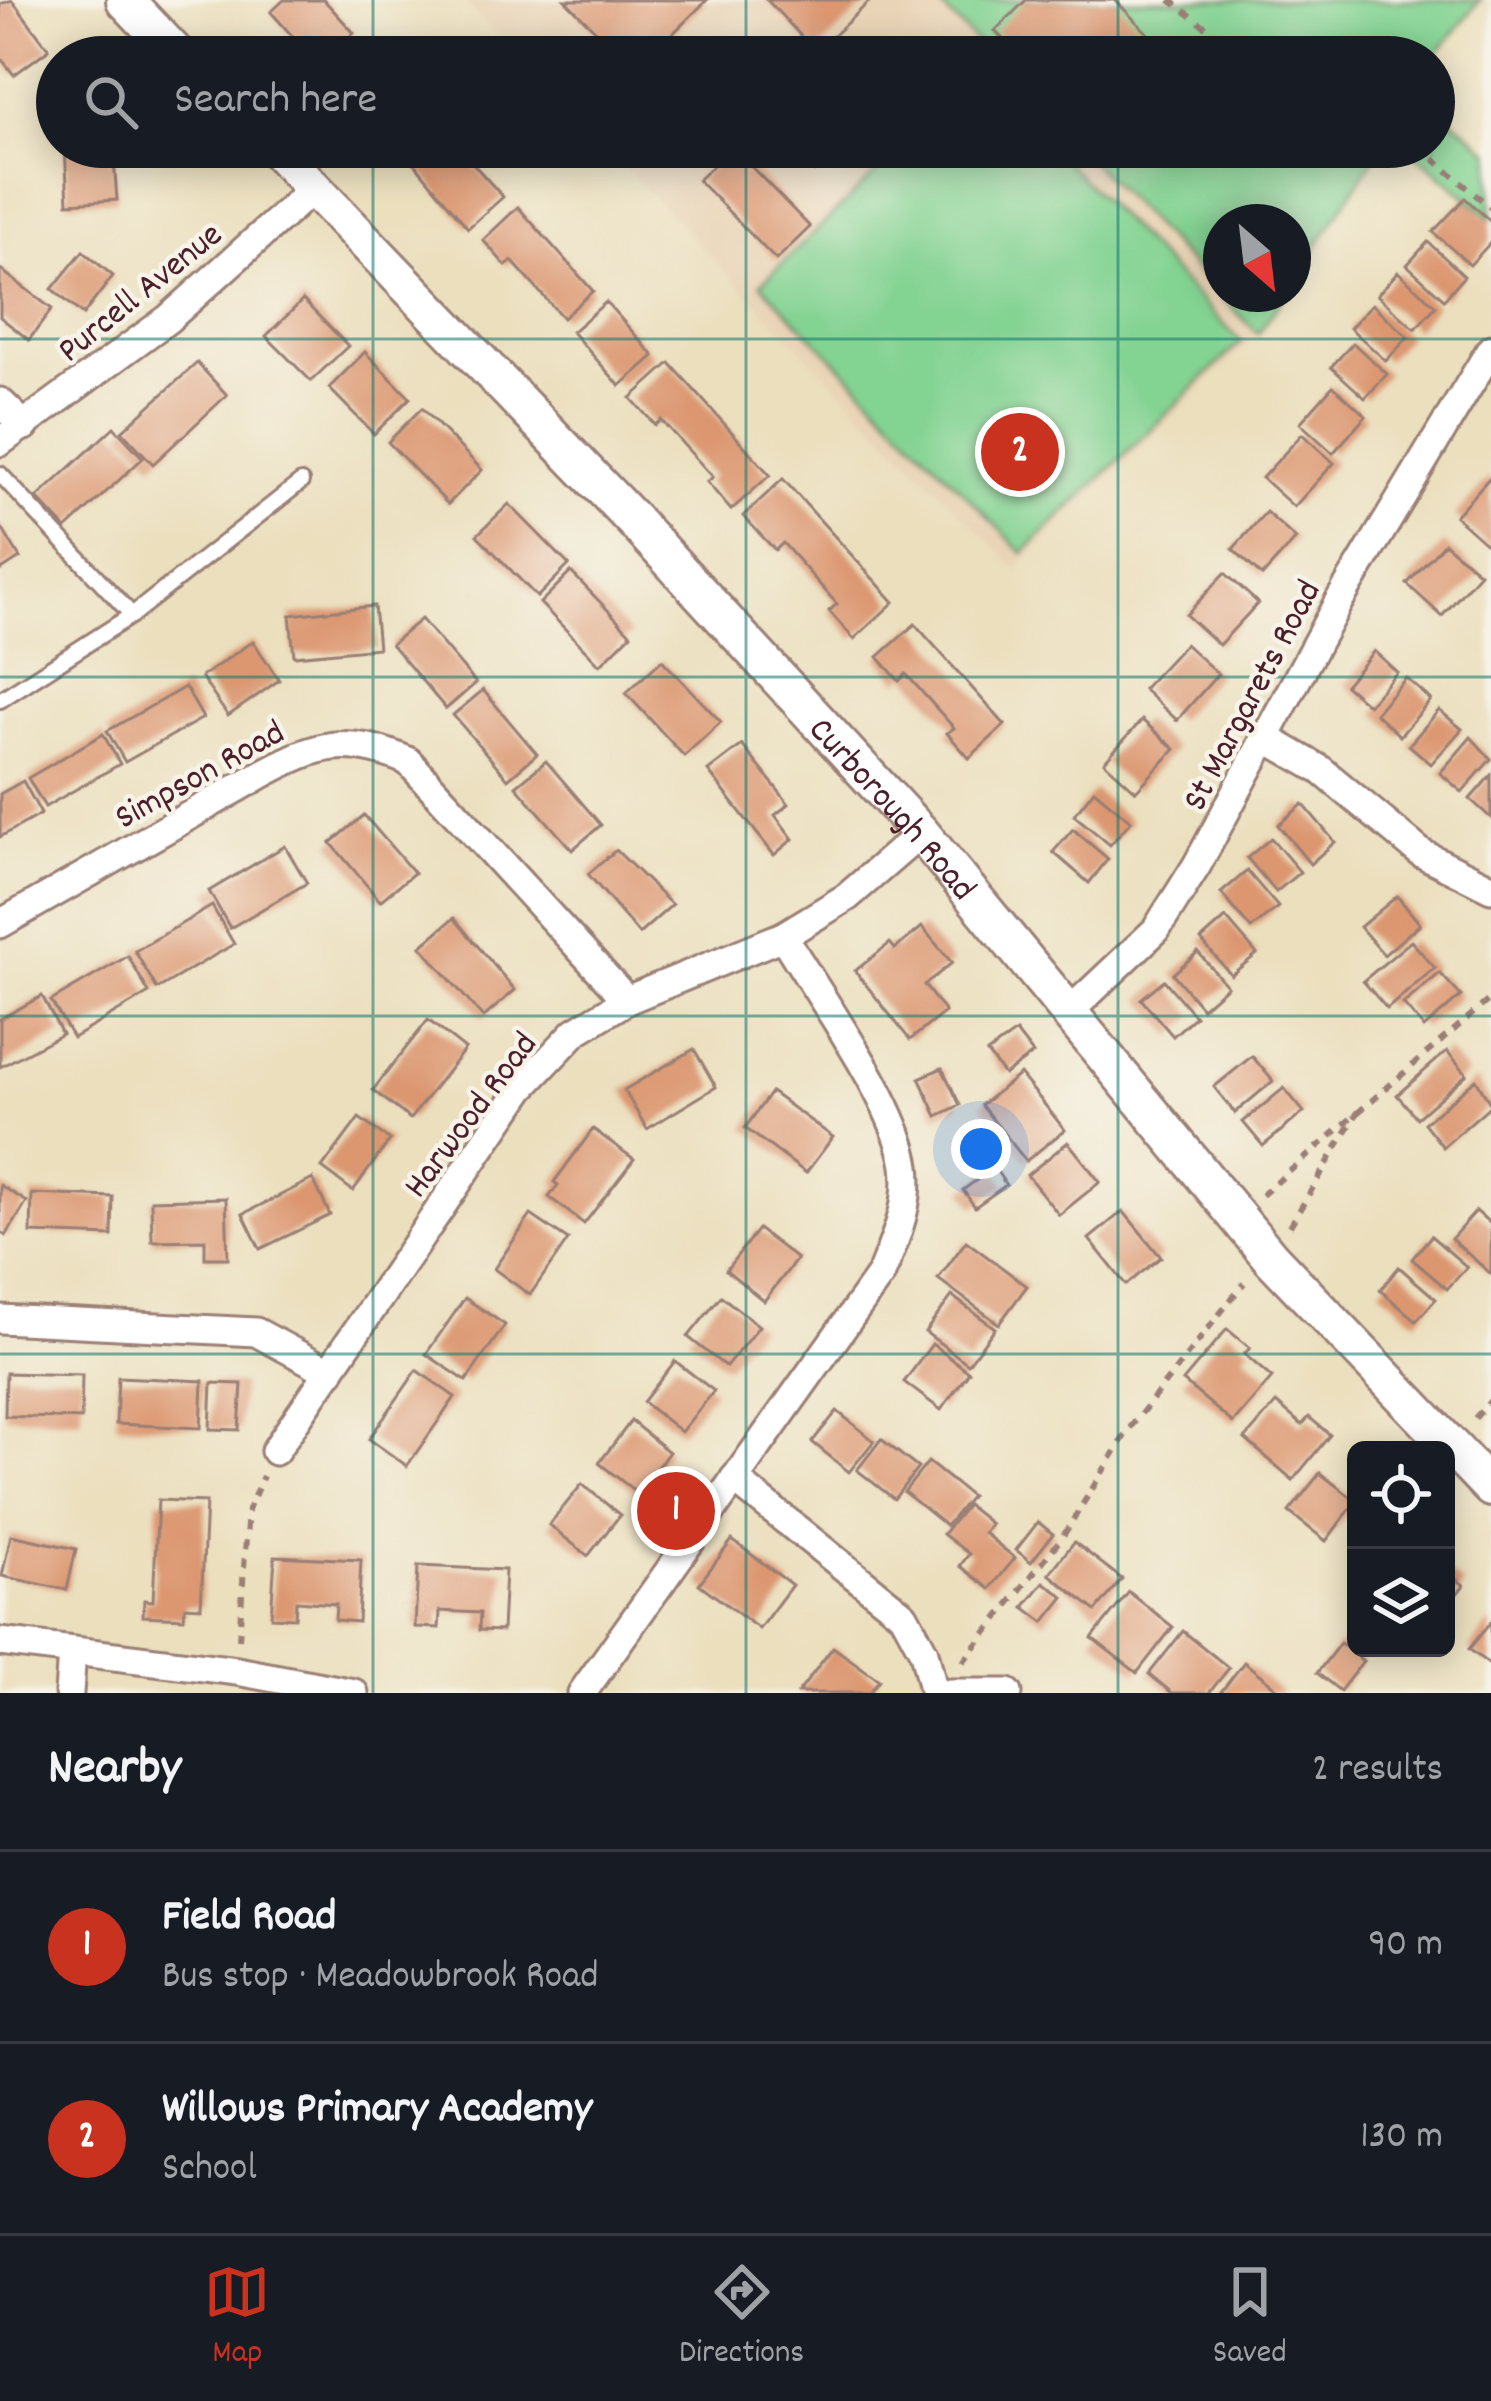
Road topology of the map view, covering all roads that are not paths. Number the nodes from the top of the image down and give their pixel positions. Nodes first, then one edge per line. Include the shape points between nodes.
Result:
1 (125, 0) edge
2 (159, 36) edge
3 (297, 168) edge
4 (316, 186) junction
5 (1491, 349) edge
6 (0, 402) edge
7 (25, 426) junction
8 (0, 442) edge
9 (0, 474) edge
10 (301, 482) dead end
11 (132, 615) junction
12 (0, 700) edge
13 (1266, 737) junction
14 (921, 833) junction
15 (1491, 888) edge
16 (0, 925) edge
17 (783, 936) junction
18 (627, 1000) junction
19 (1070, 1010) junction
20 (0, 1319) edge
21 (330, 1372) junction
22 (274, 1451) road end
23 (734, 1480) junction
24 (1491, 1488) edge
25 (0, 1642) edge
26 (72, 1652) junction
27 (945, 1687) edge
28 (69, 1693) edge
29 (354, 1693) edge
30 (582, 1693) edge
31 (1008, 1693) edge

1 - 2 street
3 - 4 street, Curborough Road
4 - 7 street, Purcell Avenue via 168,319
4 - 14 street, Curborough Road
5 - 13 street, St Margarets Road via 1476,396 1339,601
6 - 7 street
7 - 8 street, Purcell Avenue
9 - 11 lane
10 - 11 lane
11 - 12 lane
13 - 15 street via 1321,770 1421,853
13 - 19 street, St Margarets Road via 1156,930
14 - 17 street, Harwood Road via 847,897
14 - 19 street, Curborough Road
16 - 18 street, Simpson Road via 298,754 341,742 408,761
17 - 18 street, Harwood Road
17 - 23 street via 880,1100 906,1165 904,1220 881,1274
18 - 21 street, Harwood Road via 575,1032 522,1088
19 - 24 street, Curborough Road via 1271,1258
20 - 21 street via 256,1332
21 - 22 street, Harwood Road
23 - 27 street via 904,1615
23 - 30 street
25 - 26 street
26 - 28 street
26 - 29 street
27 - 31 street

